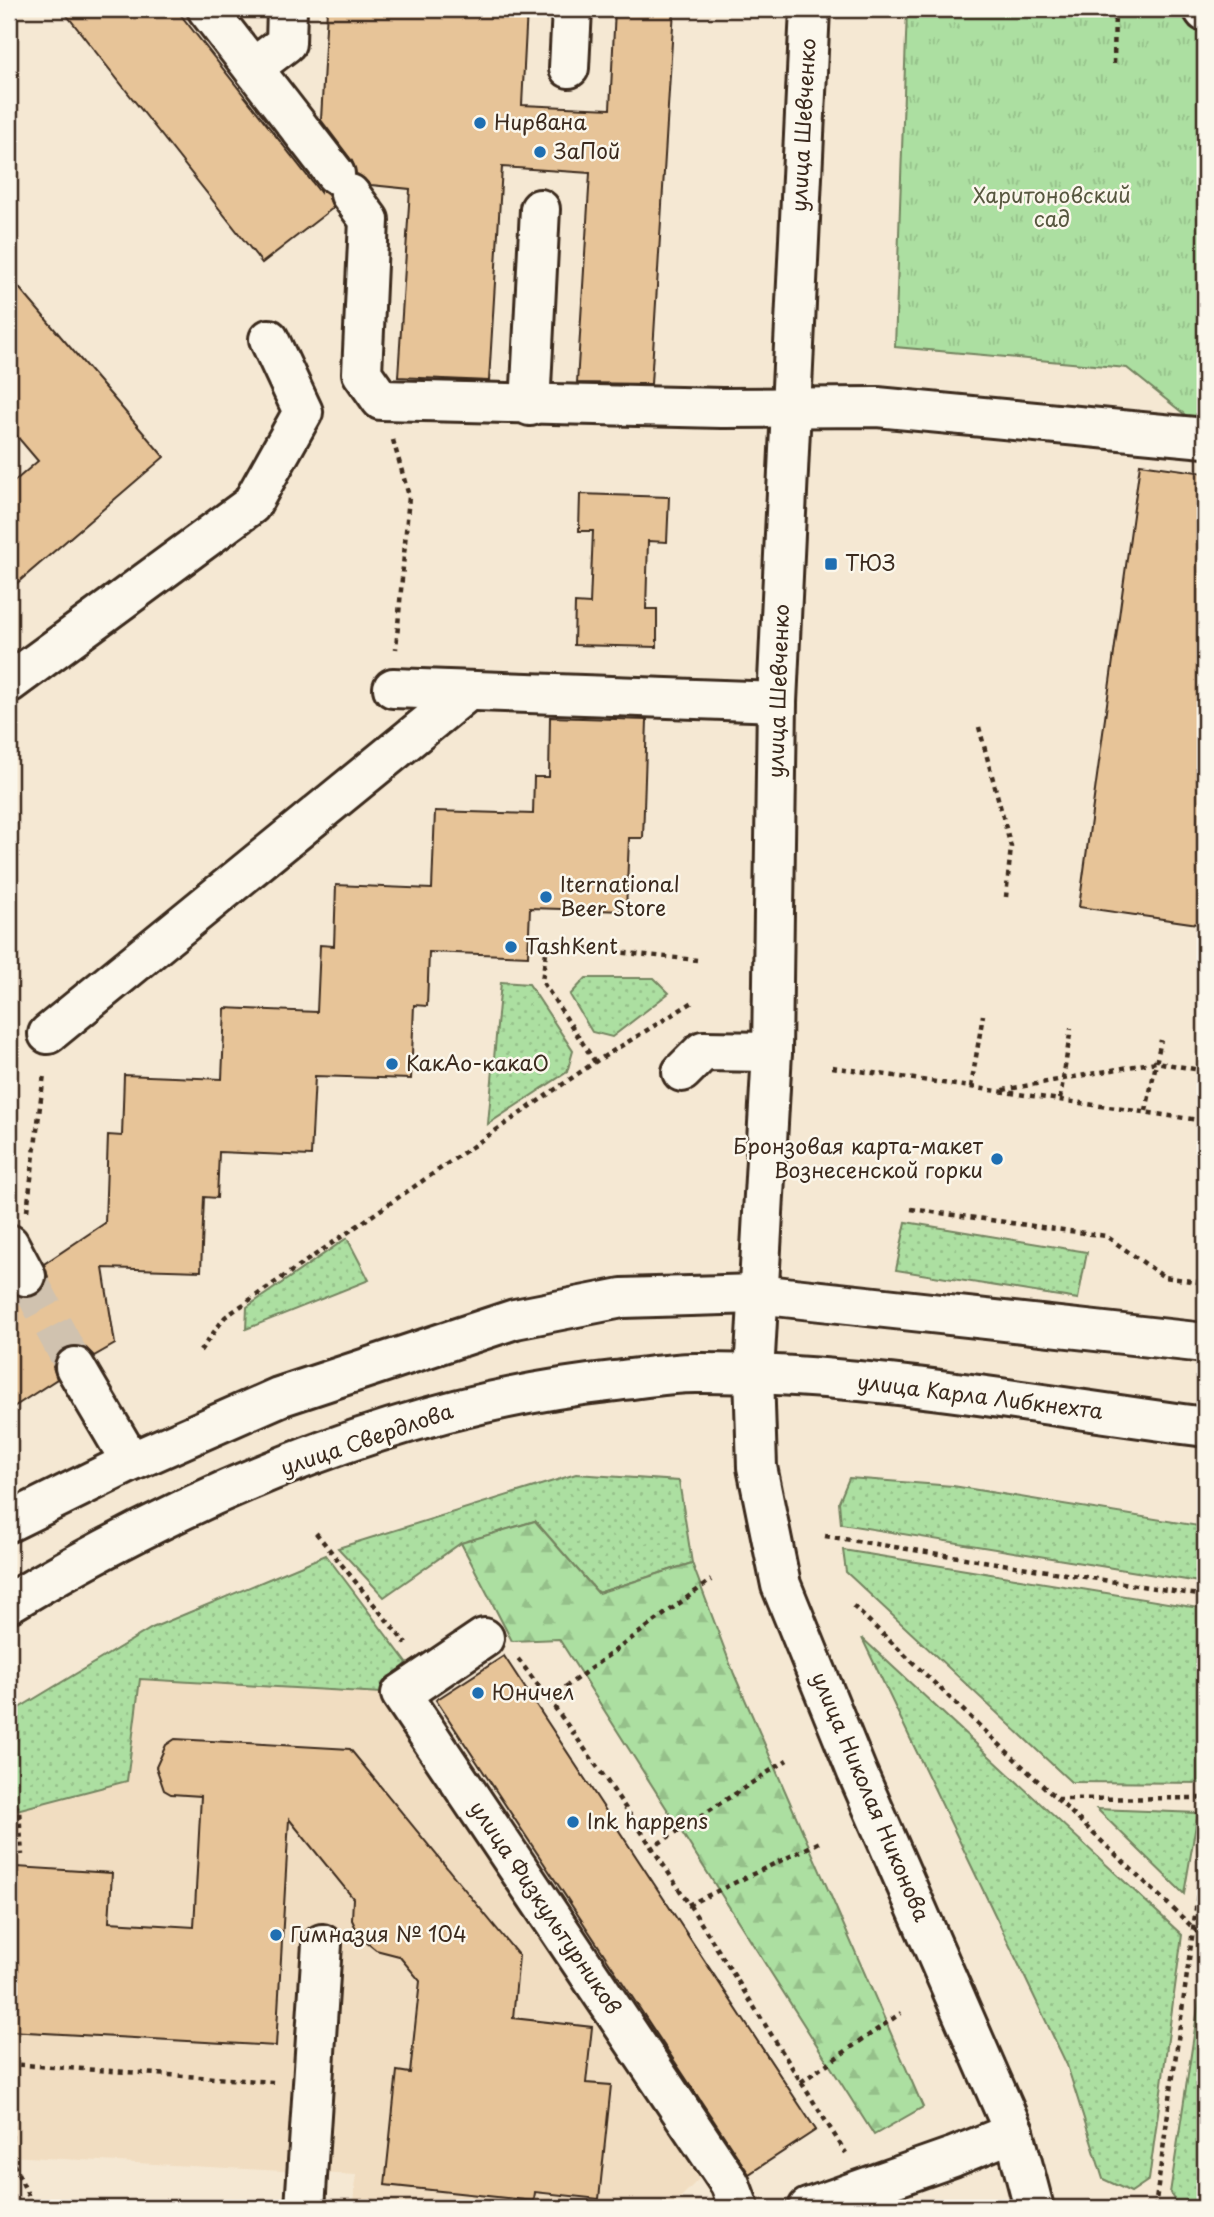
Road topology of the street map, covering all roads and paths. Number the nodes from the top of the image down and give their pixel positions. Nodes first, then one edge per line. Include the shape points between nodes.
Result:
1 (207, 9) edge
2 (287, 9) edge
3 (572, 9) edge
4 (810, 9) edge
5 (1115, 9) edge
6 (1114, 64) dead end
7 (253, 68) junction
8 (569, 68) dead end
9 (540, 209) dead end
10 (269, 339) dead end
11 (381, 400) junction
12 (530, 406) junction
13 (790, 407) junction
14 (1205, 438) edge
15 (9, 683) edge
16 (393, 688) joint
17 (468, 691) junction
18 (777, 702) junction
19 (979, 727) dead end
20 (1006, 897) dead end
21 (697, 960) dead end
22 (693, 1002) dead end
23 (984, 1015) dead end
24 (1071, 1027) dead end
25 (48, 1034) joint
26 (1161, 1040) dead end
27 (772, 1052) junction
28 (596, 1062) junction
29 (1156, 1062) junction
30 (832, 1067) dead end
31 (1205, 1071) edge
32 (682, 1072) dead end
33 (1064, 1077) junction
34 (971, 1087) junction
35 (999, 1090) junction
36 (1060, 1100) junction
37 (1146, 1111) junction
38 (1205, 1121) edge
39 (911, 1209) dead end
40 (18, 1262) edge
41 (1205, 1283) edge
42 (757, 1294) junction
43 (1205, 1343) edge
44 (200, 1351) dead end
45 (75, 1367) tunnel mouth
46 (754, 1374) junction
47 (1205, 1427) edge
48 (131, 1462) junction
49 (9, 1521) edge
50 (316, 1534) dead end
51 (825, 1536) dead end
52 (711, 1580) dead end
53 (1205, 1596) edge
54 (9, 1603) edge
55 (853, 1606) dead end
56 (484, 1638) joint
57 (431, 1674) junction
58 (549, 1699) junction
59 (787, 1760) dead end
60 (9, 1796) edge
61 (1205, 1798) edge
62 (1057, 1799) junction
63 (822, 1841) dead end
64 (1205, 1842) edge
65 (650, 1849) junction
66 (22, 1855) dead end
67 (688, 1906) junction
68 (1192, 1927) junction
69 (1205, 1939) edge
70 (322, 1944) dead end
71 (901, 2013) dead end
72 (9, 2064) edge
73 (801, 2082) junction
74 (314, 2085) junction
75 (13, 2115) dead end
76 (1014, 2132) junction
77 (853, 2163) dead end
78 (34, 2208) edge
79 (305, 2208) edge
80 (739, 2208) edge
81 (808, 2208) edge
82 (1034, 2208) edge
83 (1155, 2208) edge

1 - 7 main road
2 - 7 main road via 286,43
3 - 8 main road
4 - 13 main road, улица Шевченко
5 - 6 path
7 - 11 main road via 369,220 362,373
9 - 12 main road
10 - 15 main road via 303,412 251,505
11 - 12 main road
11 - 16 path via 410,496
12 - 13 main road
13 - 14 main road via 877,407
13 - 18 main road, улица Шевченко
16 - 17 main road
17 - 18 main road
17 - 25 main road
18 - 27 main road, улица Шевченко
19 - 20 path via 1011,847
21 - 28 path via 547,945 542,981
22 - 28 path
23 - 34 path
24 - 33 path
25 - 40 path
26 - 29 path
27 - 32 main road via 703,1051
27 - 42 main road, улица Шевченко
28 - 44 path via 225,1317
29 - 31 path
29 - 33 path
29 - 37 path
30 - 34 path
33 - 35 path
33 - 36 path
34 - 35 path
35 - 36 path
36 - 37 path
37 - 38 path
39 - 41 path via 1106,1236 1164,1277
42 - 43 main road
42 - 46 main road, улица Шевченко
42 - 48 main road via 622,1298 515,1319 279,1397
45 - 48 main road
46 - 47 main road, улица Карла Либкнехта via 859,1381
46 - 54 main road, улица Свердлова via 692,1373 586,1384 520,1394 416,1420 165,1517
46 - 76 main road, улица Николая Никонова via 757,1467 781,1585
48 - 49 main road
50 - 57 path
51 - 53 path
52 - 58 path
55 - 62 path
56 - 57 main road, улица Физкультурников
56 - 58 path via 505,1643
57 - 80 main road, улица Физкультурников via 401,1693 730,2184
58 - 65 path
59 - 65 path
60 - 66 path via 19,1810
61 - 62 path
62 - 68 path
63 - 67 path
64 - 68 path
65 - 67 path
67 - 73 path
68 - 69 path
68 - 83 path
70 - 74 main road
71 - 73 path
72 - 74 path
73 - 77 path
74 - 79 main road
75 - 78 path via 10,2156
76 - 81 main road
76 - 82 main road, улица Николая Никонова

